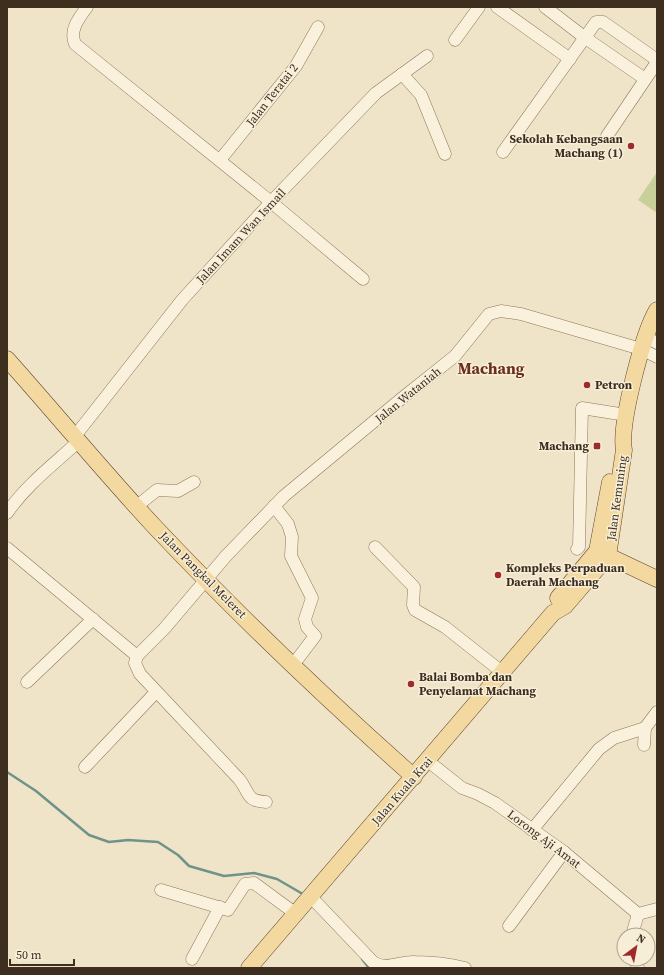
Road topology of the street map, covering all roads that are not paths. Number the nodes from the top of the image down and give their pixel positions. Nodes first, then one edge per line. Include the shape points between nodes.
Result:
1 (479, 7) edge
2 (497, 7) edge
3 (545, 7) edge
4 (85, 8) edge
5 (318, 27) dead end
6 (584, 37) junction
7 (454, 40) dead end
8 (427, 56) dead end
9 (656, 57) edge
10 (570, 59) junction
11 (402, 74) junction
12 (645, 79) junction
13 (607, 136) dead end
14 (503, 152) dead end
15 (445, 154) dead end
16 (220, 160) junction
17 (271, 202) junction
18 (363, 279) dead end
19 (657, 310) edge
20 (648, 343) edge
21 (657, 357) edge
22 (7, 359) edge
23 (626, 415) junction
24 (77, 439) junction
25 (194, 482) dead end
26 (11, 498) edge
27 (137, 506) junction
28 (274, 506) junction
29 (7, 513) edge
30 (375, 547) dead end
31 (7, 548) edge
32 (577, 549) dead end
33 (603, 554) junction
34 (206, 579) junction
35 (657, 579) edge
36 (93, 619) junction
37 (137, 656) junction
38 (293, 665) junction
39 (502, 672) junction
40 (27, 682) dead end
41 (156, 692) junction
42 (657, 712) edge
43 (645, 728) junction
44 (644, 745) dead end
45 (428, 761) junction
46 (85, 767) dead end
47 (414, 777) junction
48 (266, 802) dead end
49 (532, 830) junction
50 (564, 852) junction
51 (161, 890) dead end
52 (311, 897) junction
53 (220, 907) junction
54 (657, 908) edge
55 (296, 914) junction
56 (638, 914) junction
57 (509, 926) dead end
58 (634, 927) edge
59 (192, 959) dead end
60 (249, 968) edge
61 (465, 968) edge

1 - 7 street
2 - 10 street
3 - 6 street
4 - 16 street via 73,32 75,44
5 - 16 street, Jalan Teratai 2 via 296,66
6 - 9 street via 596,22 602,21
6 - 10 street
6 - 12 street
8 - 11 street, Jalan Imam Wan Ismail
9 - 12 street
10 - 14 street
11 - 15 street via 420,96
11 - 17 street, Jalan Imam Wan Ismail via 376,94
12 - 13 street
16 - 17 street
17 - 18 street
17 - 24 street, Jalan Imam Wan Ismail via 182,300
19 - 20 main road, Jalan Kemuning
20 - 21 street
20 - 23 main road, Jalan Kemuning
20 - 28 street, Jalan Wataniah via 521,314 501,311 489,314 455,356 306,476
22 - 24 main road, Jalan Pangkal Meleret
23 - 32 street via 582,408
23 - 33 main road, Jalan Kemuning via 622,440 616,449
24 - 26 street, Jalan Imam Wan Ismail
24 - 27 main road, Jalan Pangkal Meleret
25 - 27 street via 178,491 157,490
26 - 29 street, Jalan Imam Wan Ismail
27 - 34 main road, Jalan Pangkal Meleret
28 - 34 street, Jalan Wataniah
28 - 38 street via 288,524 292,537 291,556 312,598 305,618 307,627 315,636
30 - 39 street via 414,588 415,610 445,627
31 - 36 street
33 - 35 main road
33 - 39 main road, Jalan Kuala Krai via 557,599 553,613
34 - 37 street, Jalan Wataniah via 164,629
34 - 38 main road, Jalan Pangkal Meleret
36 - 37 street
36 - 40 street
37 - 41 street via 135,663 138,671
38 - 47 main road, Jalan Pangkal Meleret
39 - 45 main road, Jalan Kuala Krai
41 - 46 street
41 - 48 street via 239,779 249,797
42 - 43 street
43 - 44 street
43 - 49 street via 612,739 596,753
45 - 47 main road, Jalan Kuala Krai
45 - 49 street, Lorong Aji Amat via 462,788 495,803
47 - 52 main road, Jalan Kuala Krai
49 - 50 street, Lorong Aji Amat
50 - 56 street, Lorong Aji Amat
50 - 57 street
51 - 53 street
52 - 55 main road, Jalan Kuala Krai
52 - 61 street via 379,966 416,962
53 - 55 street via 229,909 245,884 250,882
53 - 59 street
54 - 56 street
55 - 60 main road, Jalan Kuala Krai
56 - 58 street

